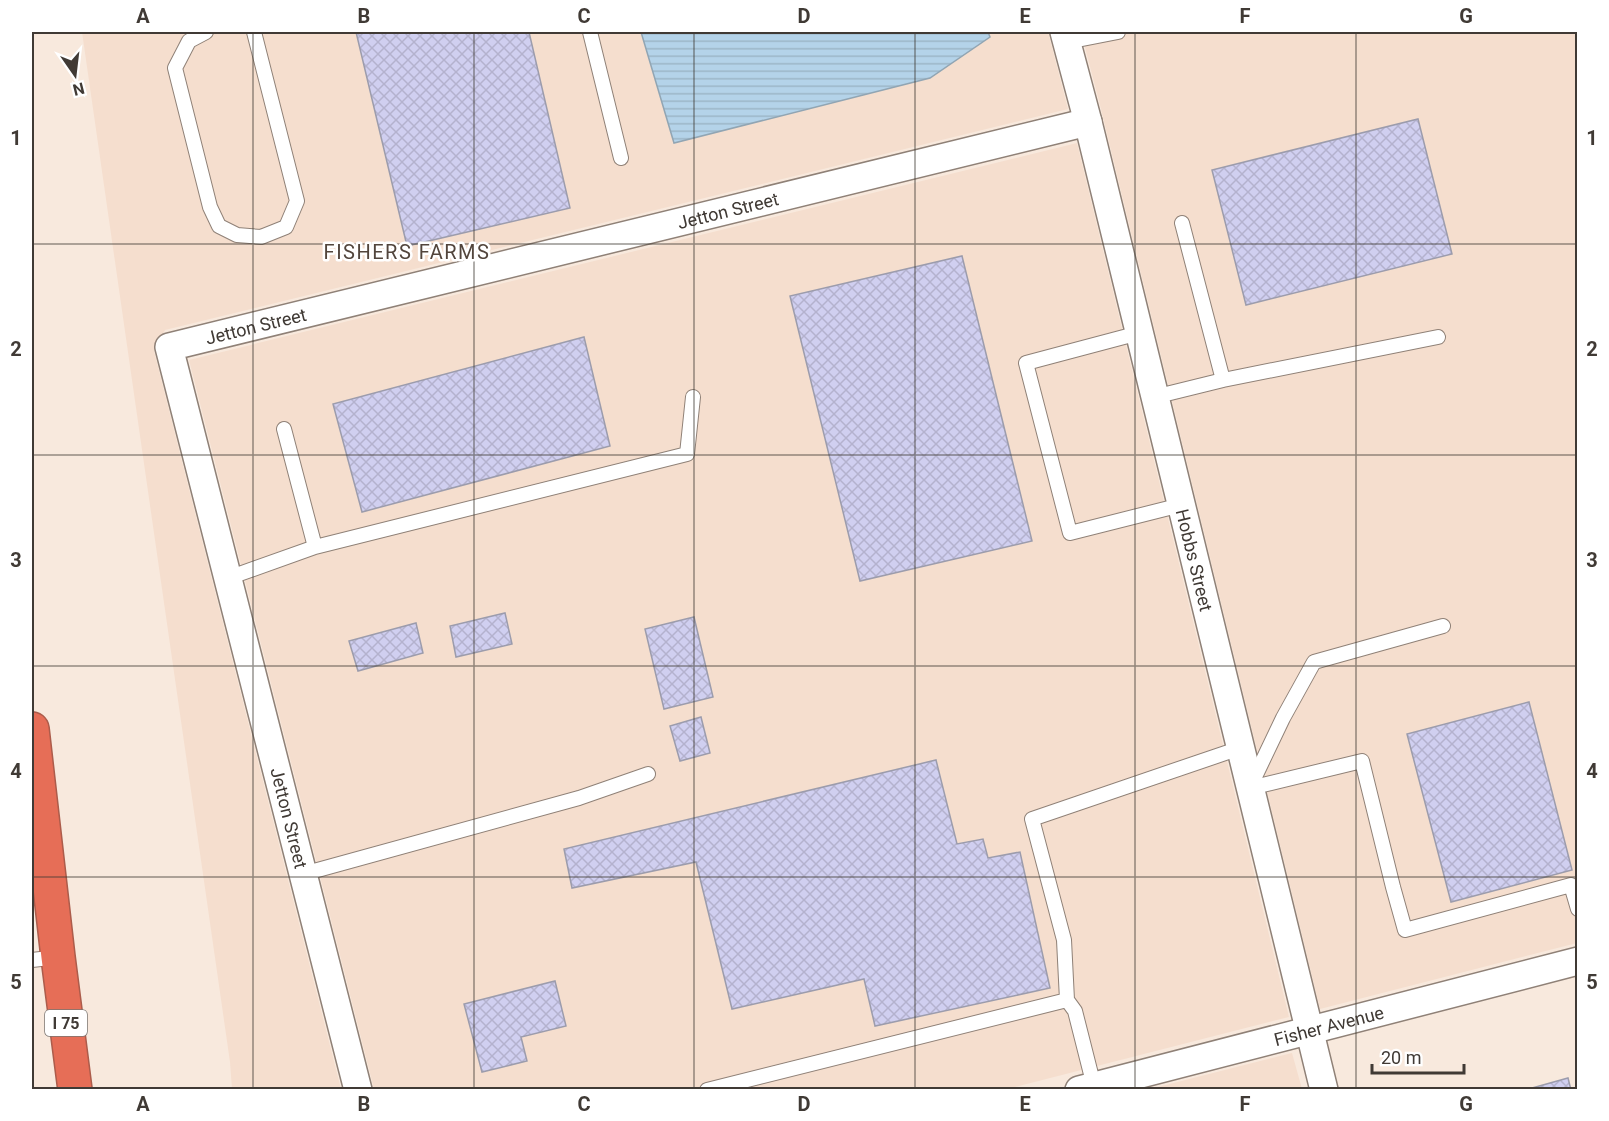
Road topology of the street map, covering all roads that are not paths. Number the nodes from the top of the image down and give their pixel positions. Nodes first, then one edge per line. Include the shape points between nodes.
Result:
1 (206, 32) edge
2 (254, 32) edge
3 (590, 32) edge
4 (1118, 32) edge
5 (1066, 37) edge
6 (1088, 122) junction
7 (621, 158) dead end
8 (1182, 223) dead end
9 (1139, 333) junction
10 (1438, 337) dead end
11 (1223, 380) junction
12 (1154, 396) junction
13 (693, 397) dead end
14 (284, 429) dead end
15 (1181, 505) junction
16 (315, 547) junction
17 (228, 578) junction
18 (1443, 627) dead end
19 (32, 729) edge
20 (1240, 748) junction
21 (648, 774) dead end
22 (1250, 788) junction
23 (303, 874) junction
24 (1578, 909) edge
25 (45, 959) edge
26 (1578, 961) edge
27 (1066, 1000) junction
28 (1309, 1030) junction
29 (1087, 1088) edge
30 (75, 1089) edge
31 (358, 1089) edge
32 (707, 1089) edge
33 (1324, 1089) edge

1 - 2 lane via 189,41 175,68 210,207 219,226 237,235 261,237 286,227 297,201
3 - 7 lane
4 - 5 lane
5 - 6 street, Hobbs Street
6 - 9 street, Hobbs Street
6 - 17 street, Jetton Street via 170,347
8 - 11 lane
9 - 12 street, Hobbs Street
9 - 15 lane via 1026,363 1070,533
10 - 11 lane
11 - 12 lane
12 - 15 street, Hobbs Street
13 - 16 lane via 687,454
14 - 16 lane
15 - 20 street, Hobbs Street
16 - 17 lane
17 - 23 street, Jetton Street
18 - 22 lane via 1314,662 1282,718
19 - 25 highway, I 75
20 - 22 street, Hobbs Street
20 - 27 lane via 1032,819 1064,940
21 - 23 lane via 579,798
22 - 24 lane via 1362,761 1405,930 1571,885
22 - 28 street, Hobbs Street
23 - 31 street, Jetton Street
25 - 30 highway, I 75
26 - 28 street, Fisher Avenue
27 - 29 lane via 1075,1011
27 - 32 lane
28 - 29 street, Fisher Avenue
28 - 33 street, Hobbs Street

